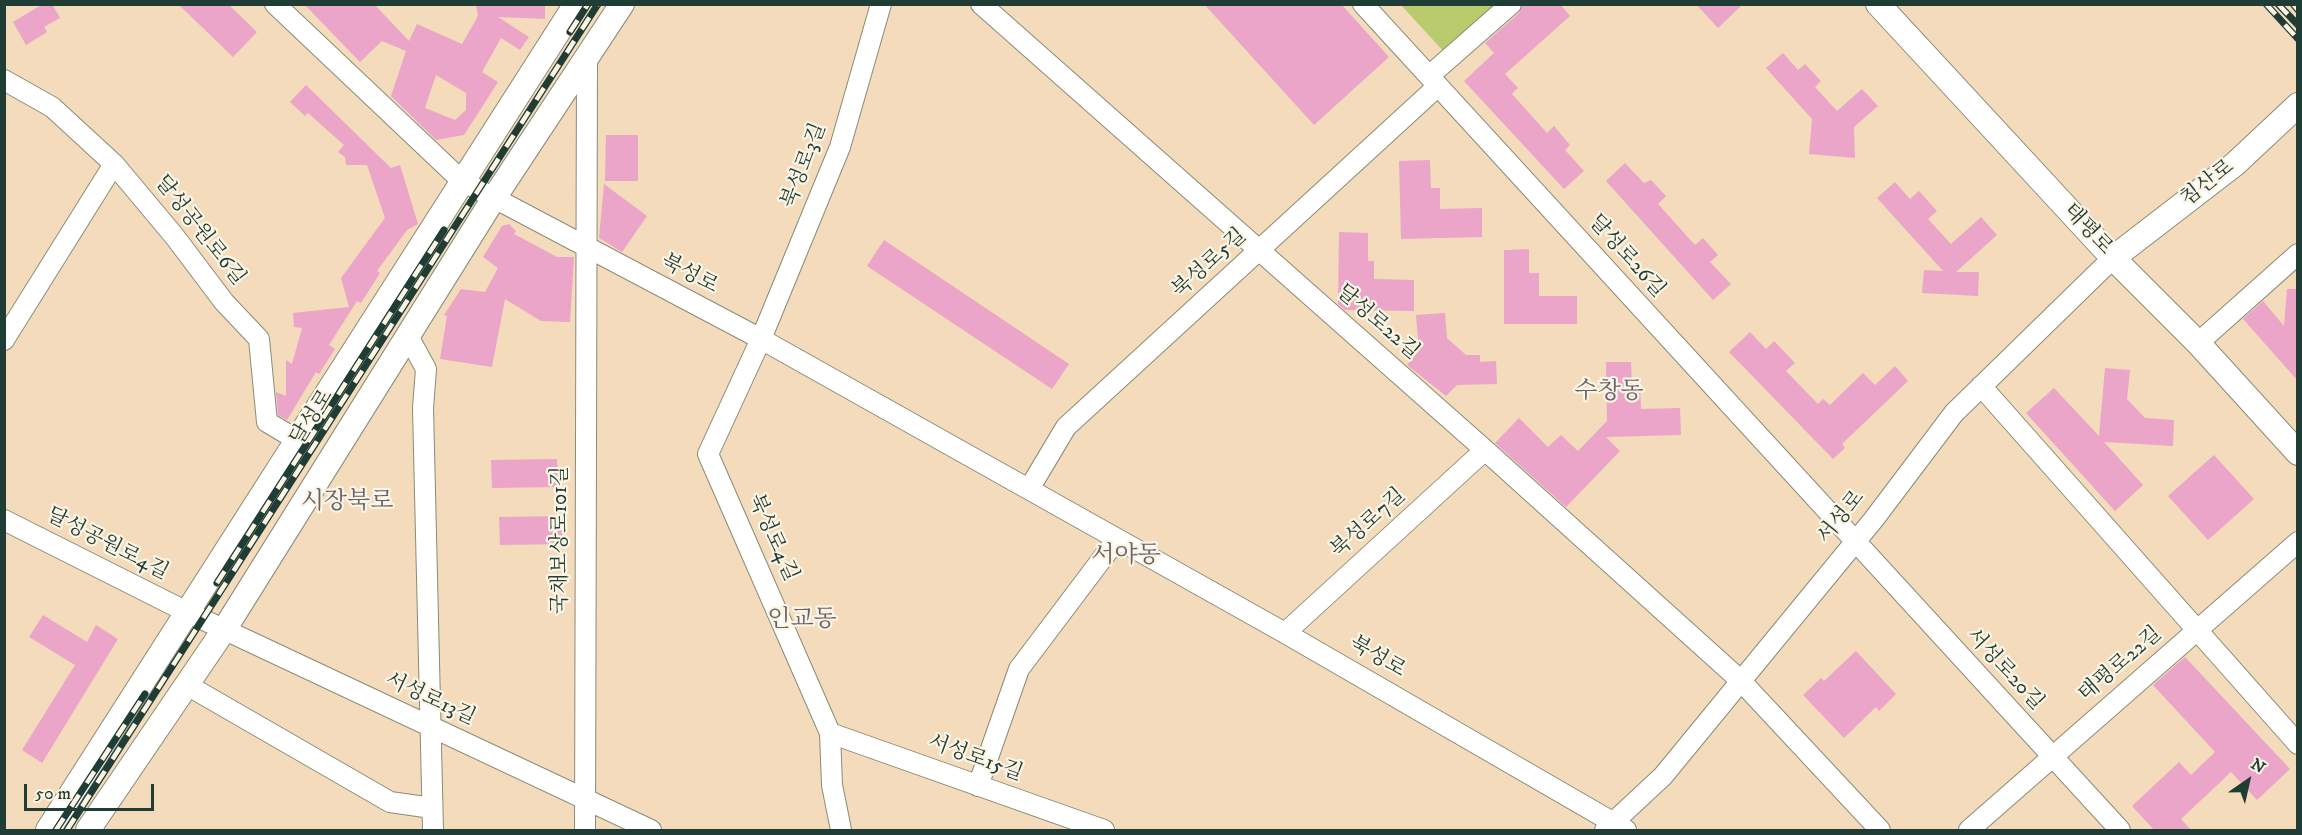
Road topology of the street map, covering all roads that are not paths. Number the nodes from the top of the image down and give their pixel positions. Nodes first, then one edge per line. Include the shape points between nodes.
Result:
1 (275, 4) edge
2 (622, 4) edge
3 (880, 4) edge
4 (981, 4) edge
5 (1363, 4) edge
6 (1511, 4) edge
7 (1878, 4) edge
8 (573, 7) edge
9 (587, 60) junction
10 (4, 80) edge
11 (1433, 81) junction
12 (2298, 105) edge
13 (114, 164) junction
14 (462, 181) junction
15 (494, 198) junction
16 (586, 249) junction
17 (1260, 252) junction
18 (2298, 254) edge
19 (2113, 258) junction
20 (408, 336) junction
21 (4, 339) edge
22 (761, 339) junction
23 (2198, 343) junction
24 (1981, 386) junction
25 (299, 441) junction
26 (1485, 450) junction
27 (2298, 453) edge
28 (1029, 489) junction
29 (4, 520) edge
30 (1117, 539) junction
31 (1854, 541) junction
32 (2298, 542) edge
33 (189, 613) junction
34 (224, 630) junction
35 (2197, 631) junction
36 (1285, 633) junction
37 (1740, 680) junction
38 (187, 685) junction
39 (429, 726) junction
40 (830, 733) junction
41 (2298, 744) edge
42 (2052, 758) junction
43 (978, 786) junction
44 (585, 800) junction
45 (432, 808) junction
46 (1618, 829) edge
47 (48, 831) edge
48 (88, 831) edge
49 (433, 831) edge
50 (585, 831) edge
51 (651, 831) edge
52 (841, 831) edge
53 (1104, 831) edge
54 (1880, 831) edge
55 (1969, 831) edge
56 (2120, 831) edge

1 - 14 street, 북성로
2 - 9 main road
3 - 22 street, 북성로3길 via 840,147
4 - 17 street, 달성로22길
5 - 11 street, 달성로26길
6 - 11 street, 북성로5길
7 - 19 main road, 태평로
8 - 14 main road, 달성로
9 - 15 main road
9 - 16 street
10 - 13 street, 달성공원로6길 via 52,107
11 - 17 street, 북성로5길
11 - 31 street, 달성로26길
12 - 19 main road, 침산로 via 2235,164
13 - 21 street
13 - 25 street, 달성공원로6길 via 224,302 259,339 267,422
14 - 15 street, 북성로
14 - 25 main road, 달성로
15 - 16 street, 북성로
15 - 20 main road
16 - 22 street, 북성로
16 - 44 street, 국채보상로101길
17 - 26 street, 달성로22길
17 - 28 street, 북성로5길 via 1065,427
18 - 23 street
19 - 23 main road, 태평로
19 - 24 street, 서성로
20 - 34 main road
20 - 39 street via 426,369 423,408
22 - 28 street, 북성로
22 - 40 street, 북성로4길 via 708,454
23 - 27 main road, 태평로
24 - 31 street, 서성로 via 1954,413
24 - 35 street
25 - 33 main road, 달성로
26 - 36 street, 북성로7길
26 - 37 street, 달성로22길
28 - 30 street, 북성로
29 - 33 street, 달성공원로4길
30 - 36 street, 북성로
30 - 43 street via 1019,669
31 - 37 street, 서성로
31 - 42 street, 서성로20길
32 - 35 street, 태평로22길
33 - 34 street, 서성로13길
33 - 47 main road, 달성로
34 - 38 main road
34 - 39 street, 서성로13길
35 - 41 street, 태평로22길
35 - 42 street, 태평로22길
36 - 46 street, 북성로
37 - 46 street, 서성로
37 - 54 street
38 - 45 street via 390,802
38 - 48 main road
39 - 44 street, 서성로13길
39 - 45 street
40 - 43 street, 서성로15길
40 - 52 street, 북성로4길 via 832,785
42 - 55 street, 태평로22길
42 - 56 street, 서성로20길
43 - 53 street, 서성로15길
44 - 50 street, 국채보상로101길
44 - 51 street, 서성로13길
45 - 49 street

